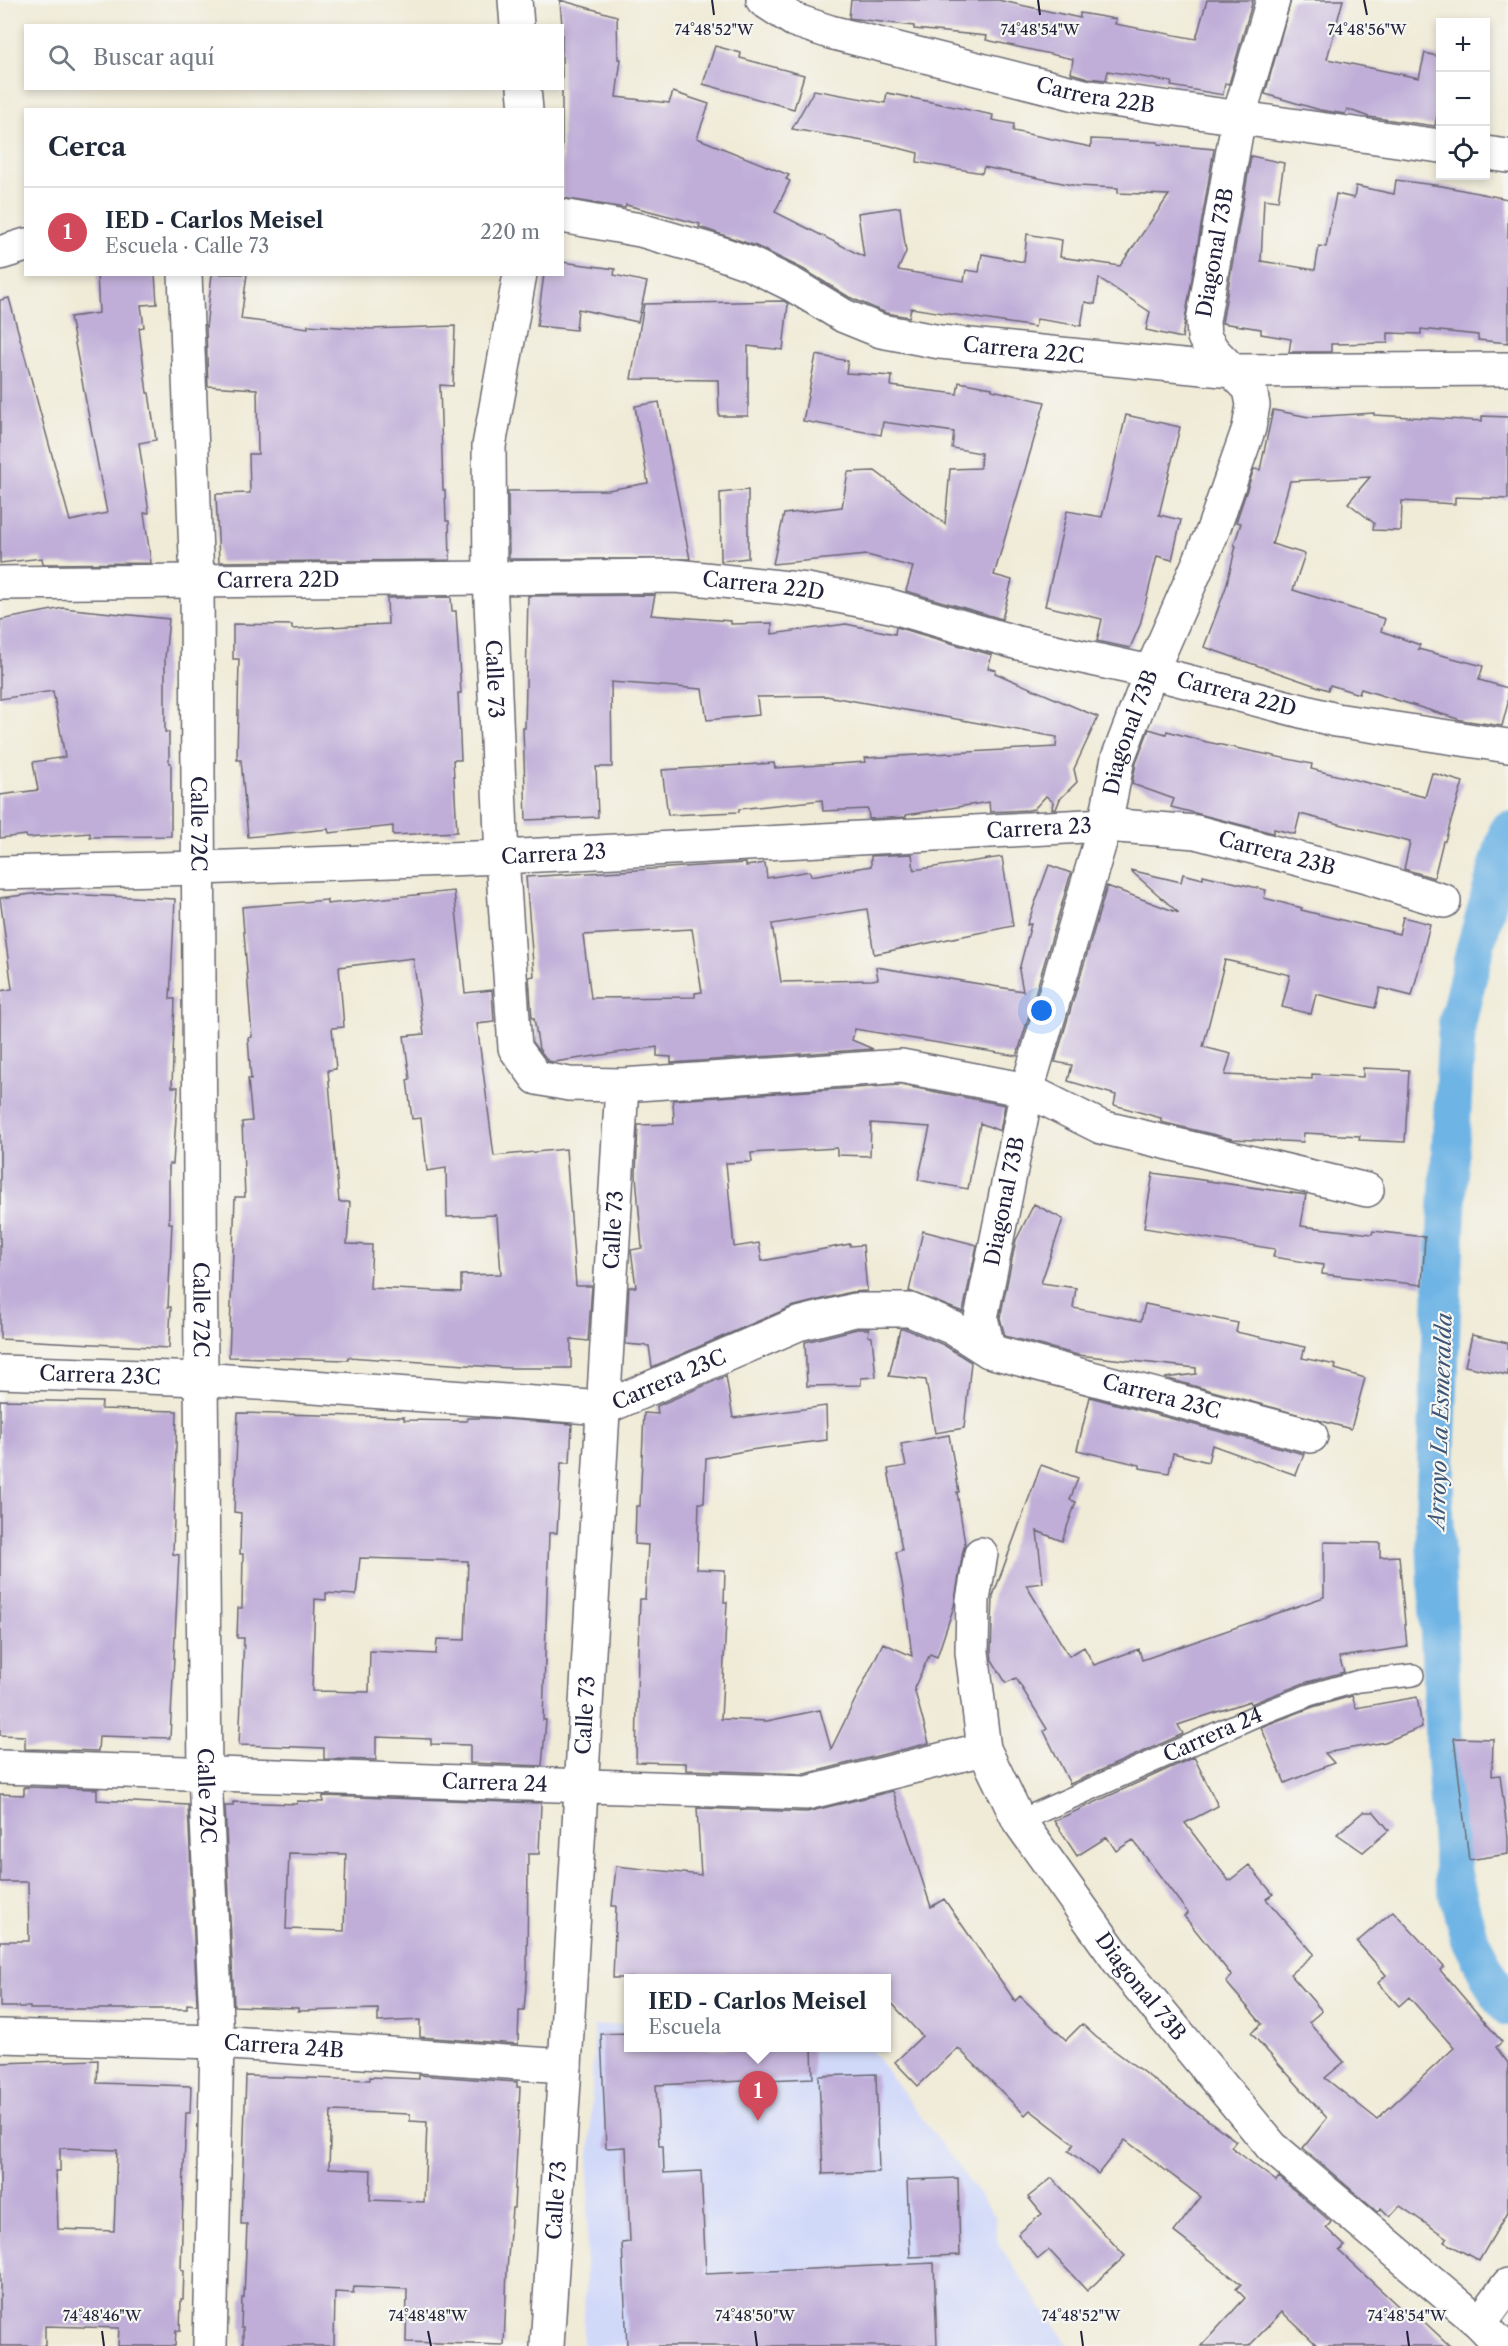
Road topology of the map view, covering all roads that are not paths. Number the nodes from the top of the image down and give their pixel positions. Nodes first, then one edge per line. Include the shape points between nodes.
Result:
1 (515, 0) edge
2 (763, 0) edge
3 (1273, 0) edge
4 (517, 24) edge
5 (524, 90) edge
6 (526, 108) edge
7 (1239, 117) junction
8 (1436, 145) edge
9 (1490, 154) edge
10 (1508, 156) edge
11 (564, 216) edge
12 (24, 246) edge
13 (0, 253) edge
14 (185, 276) edge
15 (513, 276) edge
16 (1508, 369) edge
17 (1233, 371) junction
18 (490, 578) junction
19 (197, 581) junction
20 (0, 583) edge
21 (1151, 672) junction
22 (1505, 745) edge
23 (1105, 825) junction
24 (502, 857) junction
25 (199, 868) junction
26 (0, 873) edge
27 (1444, 901) dead end
28 (622, 1085) junction
29 (1027, 1090) junction
30 (1367, 1190) dead end
31 (989, 1351) junction
32 (0, 1372) edge
33 (201, 1379) junction
34 (604, 1408) junction
35 (1311, 1436) dead end
36 (981, 1554) dead end
37 (1413, 1675) dead end
38 (984, 1749) junction
39 (0, 1767) edge
40 (205, 1774) junction
41 (581, 1786) junction
42 (1018, 1821) junction
43 (0, 2036) edge
44 (217, 2042) junction
45 (565, 2066) junction
46 (1508, 2285) edge
47 (1491, 2335) edge
48 (210, 2346) edge
49 (547, 2346) edge

1 - 4 street
2 - 7 street, Carrera 22B via 794,20 830,32 1084,96
3 - 7 street, Diagonal 73B
5 - 6 street
7 - 8 street, Carrera 22B
7 - 17 street, Diagonal 73B via 1203,321 1204,337
9 - 10 street
11 - 17 street, Carrera 22C via 640,230 748,262 844,316 881,331 940,342
12 - 13 street
14 - 19 street, Calle 72C
15 - 18 street, Calle 73 via 489,446
16 - 17 street, Carrera 22C
17 - 21 street, Diagonal 73B via 1250,389 1253,405 1249,428 1212,533
18 - 19 street, Carrera 22D
18 - 21 street, Carrera 22D via 676,576 807,590 890,606 1018,643
18 - 24 street, Calle 73
19 - 20 street, Carrera 22D
19 - 25 street, Calle 72C
21 - 22 street, Carrera 22D via 1336,720
21 - 23 street, Diagonal 73B via 1118,758
23 - 24 street, Carrera 23
23 - 27 street, Carrera 23B via 1196,832
23 - 29 street, Diagonal 73B
24 - 25 street, Carrera 23
24 - 28 street, Calle 73 via 515,1048 537,1078 569,1084
25 - 26 street, Carrera 23
25 - 33 street, Calle 72C
28 - 29 street via 901,1066
28 - 34 street, Calle 73
29 - 30 street via 1101,1127
29 - 31 street, Diagonal 73B via 981,1318
31 - 34 street, Carrera 23C via 953,1328 910,1310 855,1310 798,1324
31 - 35 street, Carrera 23C
32 - 33 street, Carrera 23C
33 - 34 street, Carrera 23C
33 - 40 street, Calle 72C
34 - 41 street, Calle 73
36 - 38 street, Diagonal 73B via 973,1600 972,1652
37 - 42 lane, Carrera 24 via 1359,1681 1309,1695
38 - 41 street, Carrera 24 via 807,1793
38 - 42 street, Diagonal 73B
39 - 40 street, Carrera 24
40 - 41 street, Carrera 24
40 - 44 street, Calle 72C
41 - 45 street, Calle 73
42 - 47 street, Diagonal 73B via 1123,1967 1272,2147
43 - 44 street, Carrera 24B
44 - 45 street, Carrera 24B
44 - 48 street, Calle 72C
45 - 49 street, Calle 73
46 - 47 street

